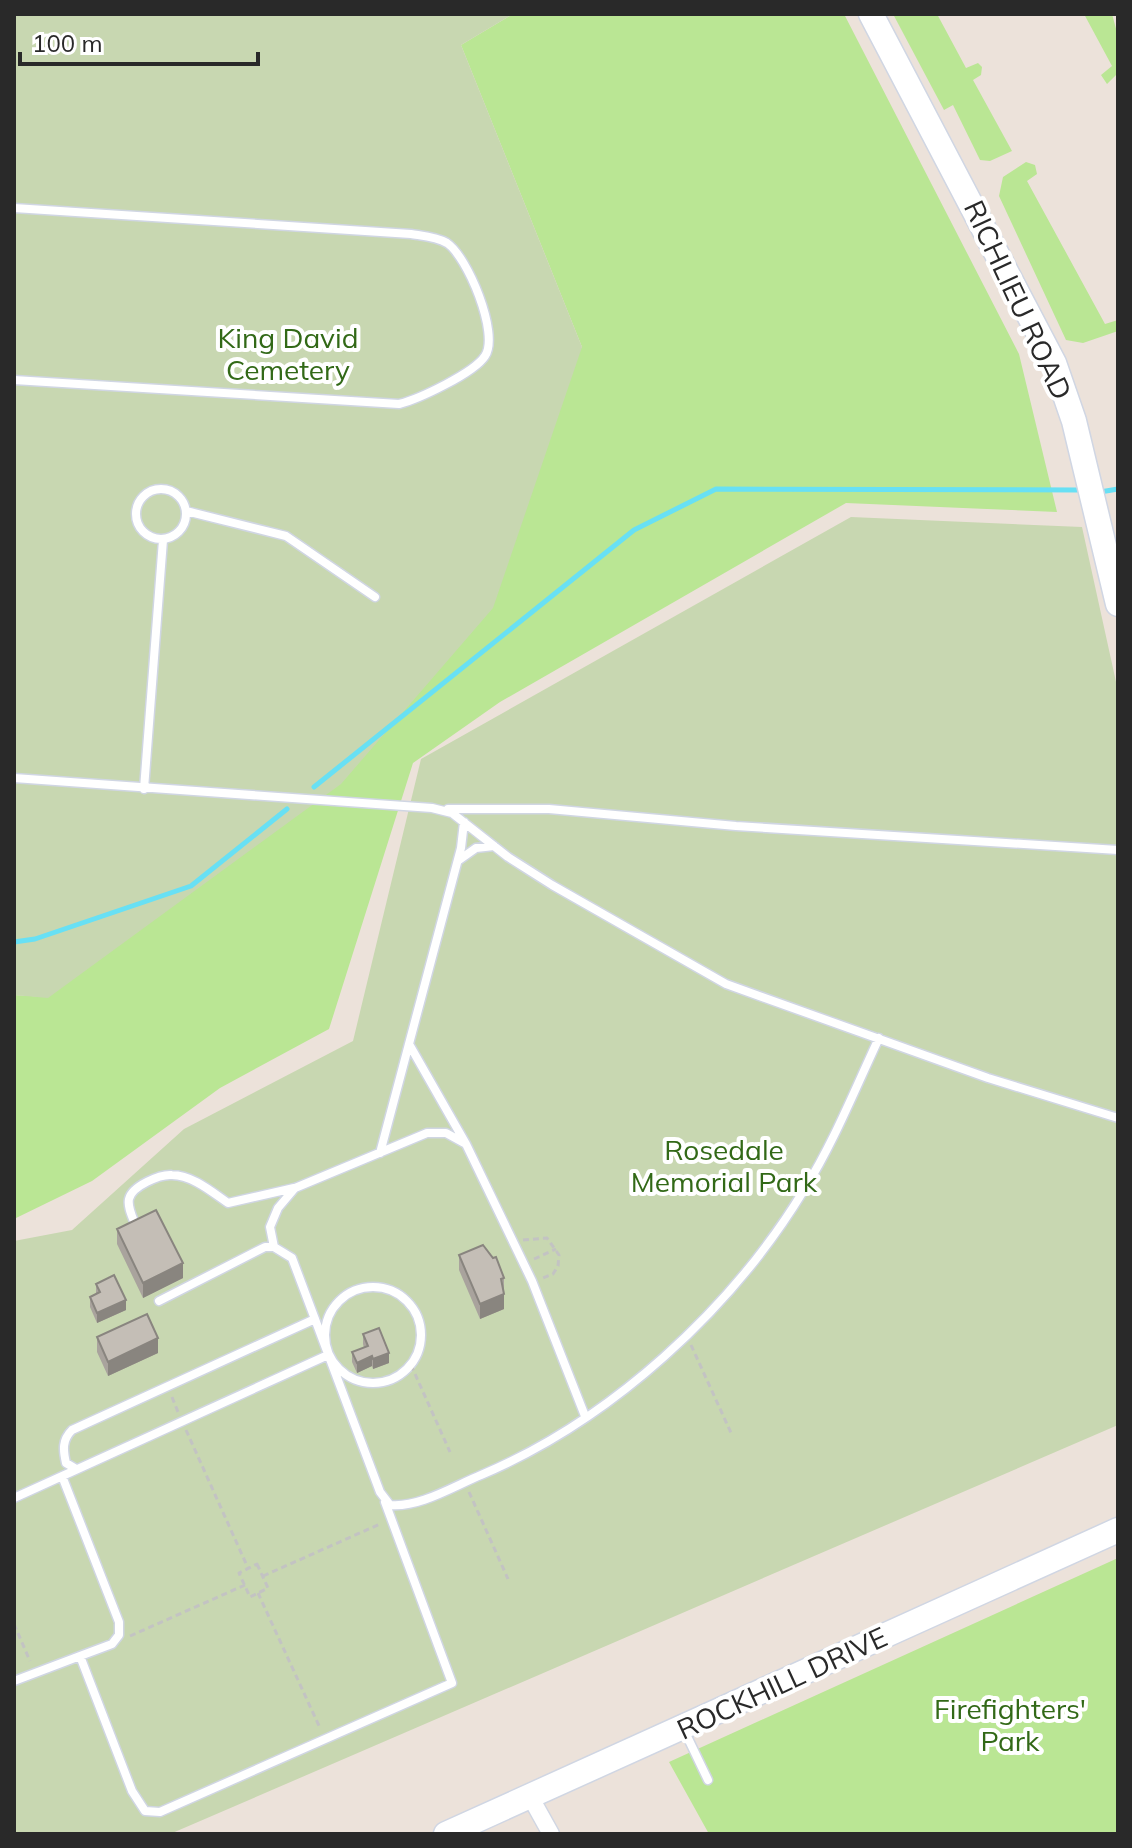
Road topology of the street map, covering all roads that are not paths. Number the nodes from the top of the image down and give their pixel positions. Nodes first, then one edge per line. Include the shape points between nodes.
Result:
1 (871, 14) edge
2 (14, 208) edge
3 (14, 380) edge
4 (186, 511) junction
5 (1110, 536) edge
6 (163, 540) junction
7 (375, 597) dead end
8 (1118, 604) edge
9 (14, 778) edge
10 (144, 789) junction
11 (439, 810) junction
12 (464, 822) junction
13 (494, 846) junction
14 (1118, 850) edge
15 (457, 864) junction
16 (879, 1038) junction
17 (409, 1044) junction
18 (1118, 1118) edge
19 (466, 1144) junction
20 (380, 1153) junction
21 (295, 1188) junction
22 (138, 1232) edge
23 (274, 1247) junction
24 (159, 1301) dead end
25 (315, 1319) junction
26 (328, 1355) junction
27 (585, 1416) junction
28 (76, 1469) junction
29 (62, 1476) junction
30 (14, 1498) edge
31 (385, 1502) junction
32 (1116, 1536) edge
33 (80, 1656) junction
34 (14, 1681) edge
35 (684, 1728) junction
36 (708, 1780) dead end
37 (531, 1798) junction
38 (446, 1834) edge
39 (551, 1834) edge

1 - 5 street, RICHLIEU ROAD via 1054,363
2 - 3 lane via 438,239 456,252 491,343 481,361 399,404
4 - 6 lane via 183,527
4 - 6 lane via 180,497 165,489 142,497 135,513 140,529
4 - 7 lane via 286,536
5 - 8 street, RICHLIEU ROAD
6 - 10 lane
9 - 10 lane
10 - 11 lane
11 - 12 lane
11 - 14 lane via 549,809
12 - 13 lane
12 - 15 lane
13 - 15 lane via 465,853
13 - 16 lane via 565,893 726,984
15 - 17 lane
16 - 18 lane
16 - 27 lane via 828,1148 757,1258 686,1335
17 - 19 lane
17 - 20 lane
19 - 20 lane via 446,1133 427,1133
19 - 27 lane via 532,1281
20 - 21 lane
21 - 22 lane via 228,1203 197,1182 172,1175 161,1178 131,1193 128,1202
21 - 23 lane via 270,1227
23 - 24 lane
23 - 25 lane via 292,1258
25 - 26 lane
25 - 28 lane via 72,1430 63,1452 66,1463
26 - 26 lane via 327,1323 334,1308 359,1289 391,1290 415,1311 421,1341 411,1365 396,1378 366,1383 351,1378
26 - 28 lane
26 - 31 lane
27 - 31 lane via 464,1482 400,1506
28 - 29 lane
29 - 30 lane
29 - 33 lane via 119,1622 112,1644
31 - 33 lane via 452,1683 160,1812 145,1811 132,1791
32 - 35 street, ROCKHILL DRIVE
33 - 34 lane
35 - 36 lane
35 - 37 street, ROCKHILL DRIVE
37 - 38 street, ROCKHILL DRIVE
37 - 39 street

